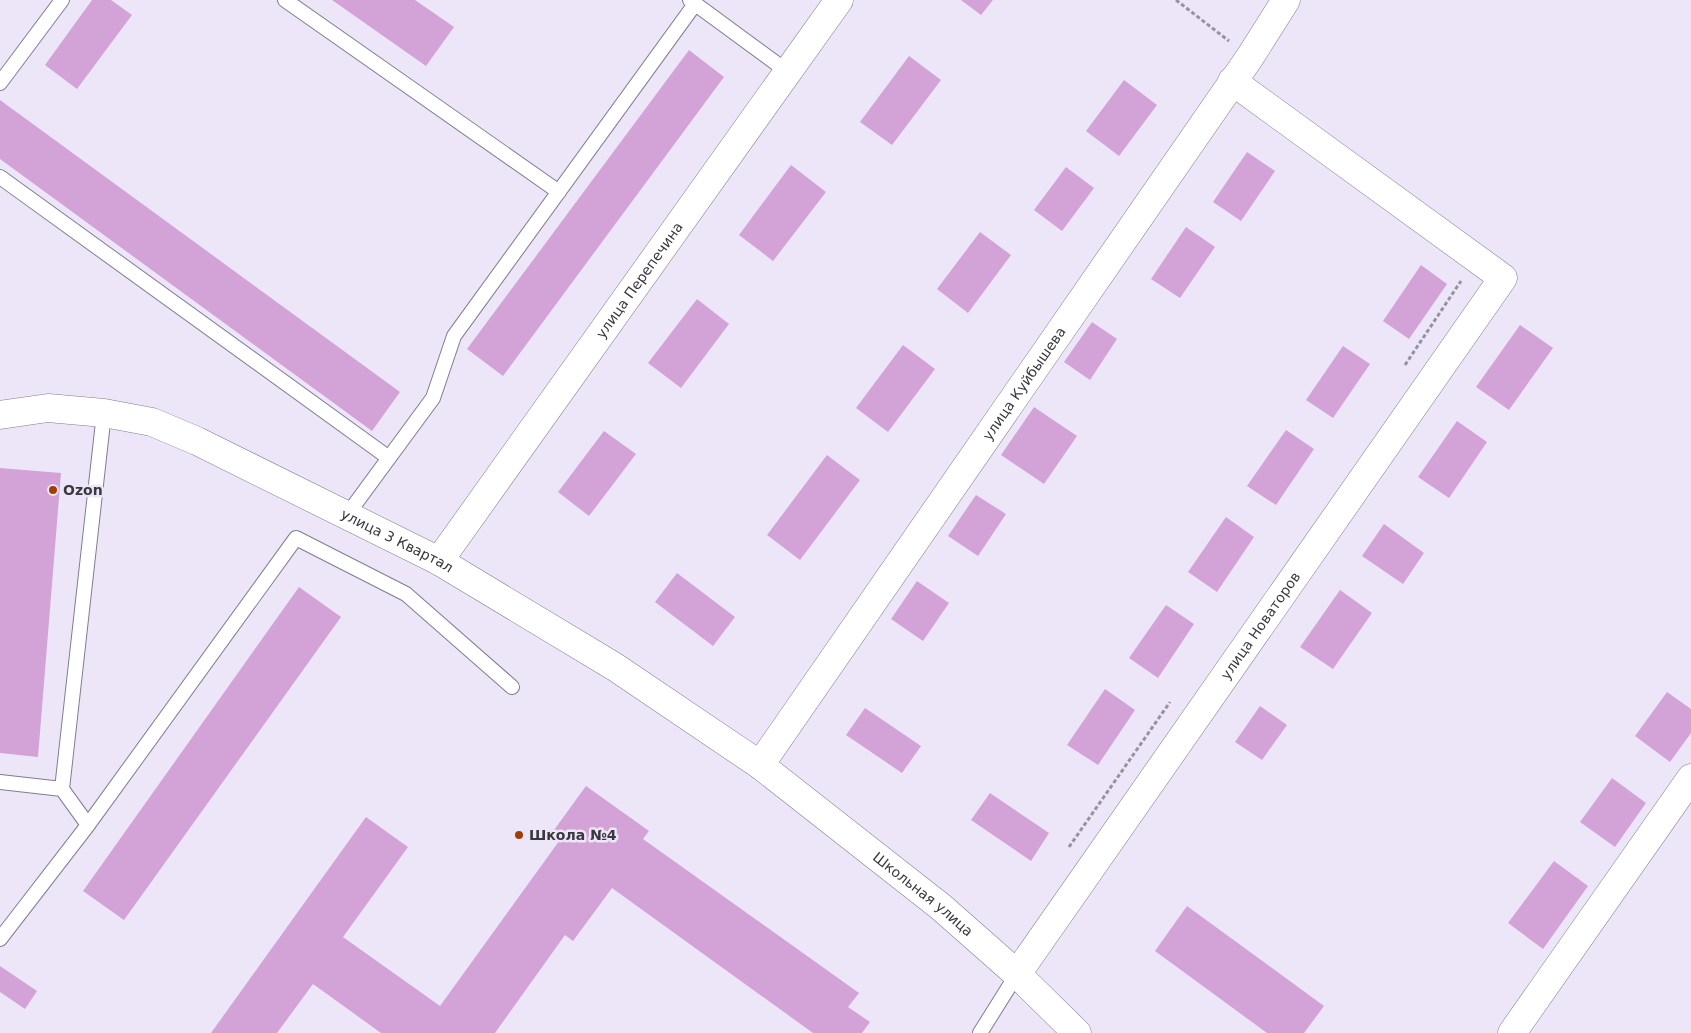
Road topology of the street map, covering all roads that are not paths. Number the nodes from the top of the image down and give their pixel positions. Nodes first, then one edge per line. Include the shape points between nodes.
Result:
1 (62, 0) edge
2 (285, 0) edge
3 (840, 0) edge
4 (1286, 0) edge
5 (692, 2) edge
6 (788, 72) junction
7 (1232, 81) junction
8 (0, 83) edge
9 (0, 177) edge
10 (559, 192) junction
11 (104, 412) junction
12 (0, 415) edge
13 (389, 458) junction
14 (348, 515) junction
15 (439, 561) junction
16 (512, 687) dead end
17 (760, 765) junction
18 (1691, 778) edge
19 (0, 782) edge
20 (62, 790) junction
21 (88, 825) junction
22 (0, 939) edge
23 (1017, 974) junction
24 (980, 1033) edge
25 (1077, 1033) edge
26 (1512, 1033) edge

1 - 8 lane
2 - 10 lane
3 - 6 street, улица Перепечина
4 - 7 street, улица Куйбышева
5 - 6 lane
5 - 10 lane
6 - 15 street, улица Перепечина
7 - 17 street, улица Куйбышева
7 - 23 street, улица Новаторов via 1503,278
9 - 13 lane
10 - 13 lane via 454,336 433,398
11 - 12 street, улица 3 Квартал via 48,408
11 - 14 street, улица 3 Квартал via 152,422
11 - 20 lane
13 - 14 lane
14 - 15 street, улица 3 Квартал
15 - 17 street, улица 3 Квартал via 615,667
16 - 21 lane via 406,594 296,538
17 - 23 street, Школьная улица via 941,907
18 - 26 street
19 - 20 lane
20 - 21 lane
21 - 22 lane
23 - 24 lane
23 - 25 street, Школьная улица

